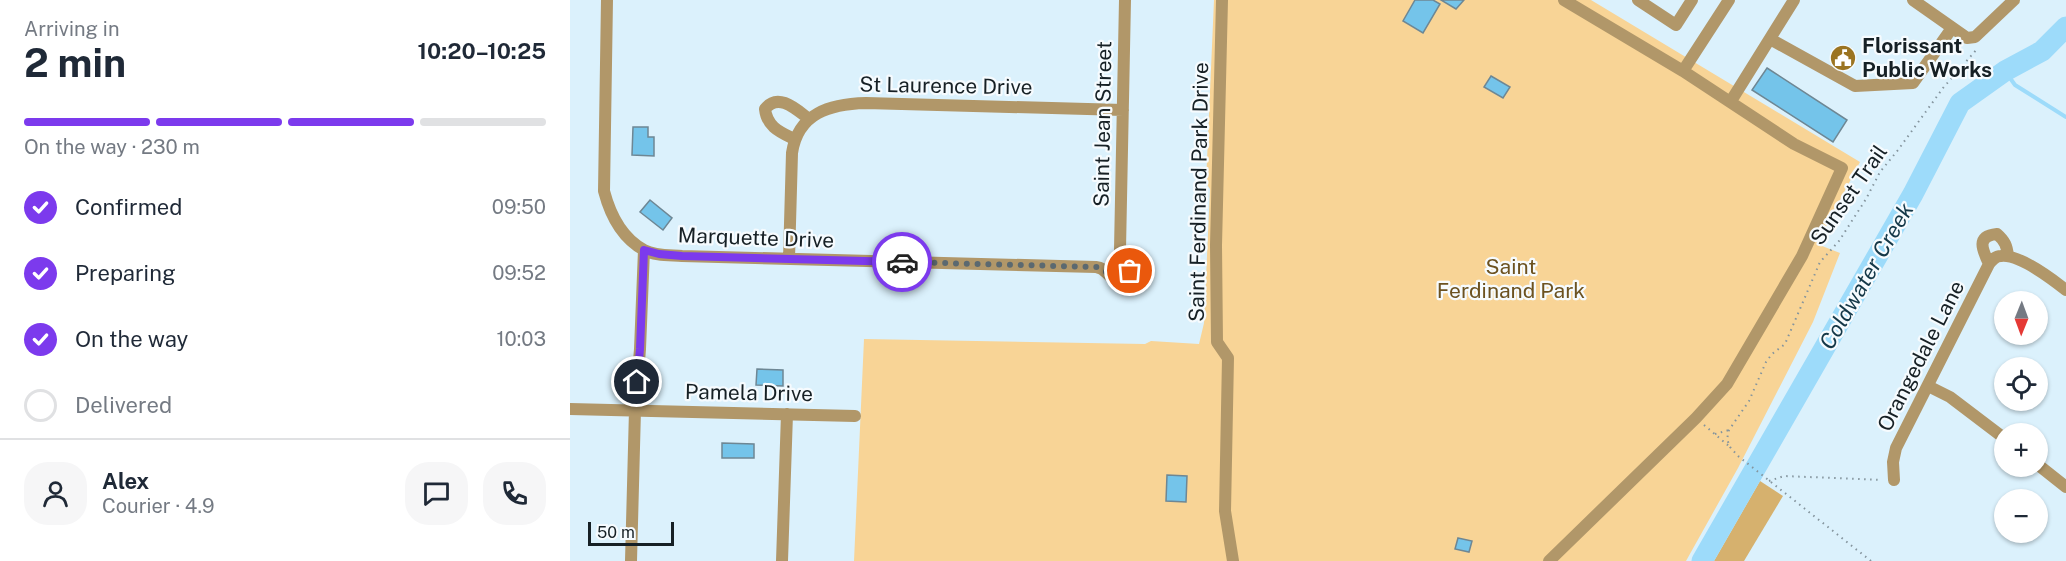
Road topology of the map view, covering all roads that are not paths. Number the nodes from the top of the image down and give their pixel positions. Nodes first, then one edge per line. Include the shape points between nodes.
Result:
1 (1125, 0) edge
2 (1222, 0) edge
3 (1564, 0) edge
4 (1638, 0) edge
5 (1692, 0) edge
6 (1729, 0) edge
7 (1794, 0) edge
8 (1913, 0) edge
9 (2014, 0) edge
10 (609, 3) edge
11 (1952, 28) junction
12 (1770, 39) junction
13 (1683, 71) junction
14 (1731, 101) junction
15 (1123, 110) junction
16 (809, 119) junction
17 (794, 139) junction
18 (1120, 249) junction
19 (644, 250) junction
20 (789, 258) junction
21 (1103, 268) junction
22 (1126, 277) joint
23 (2066, 290) edge
24 (1928, 386) junction
25 (570, 409) edge
26 (635, 410) junction
27 (787, 414) junction
28 (855, 416) dead end
29 (1994, 430) edge
30 (2048, 473) edge
31 (1894, 480) road end
32 (2066, 487) edge
33 (630, 561) edge
34 (782, 561) edge
35 (1233, 561) edge
36 (1549, 561) edge

1 - 15 street, Saint Jean Street
2 - 35 street, Saint Ferdinand Park Drive via 1216,342 1228,358 1225,511
3 - 13 street
4 - 5 street via 1676,25
6 - 13 street
7 - 12 street
8 - 11 street
9 - 11 street via 1975,37 1967,38
10 - 19 street via 604,191 618,226
11 - 12 street via 1912,83 1855,86
12 - 14 street
13 - 14 street
14 - 36 street via 1794,144 1842,168 1807,246 1727,384
15 - 16 street, St Laurence Drive via 866,102 826,109
15 - 18 street, Saint Jean Street
16 - 17 street, St Laurence Drive
16 - 17 street via 787,103 770,103 765,110 766,118
17 - 20 street
18 - 21 street
18 - 22 street, Saint Jean Street via 1130,264
19 - 20 street, Marquette Drive via 682,256
19 - 26 street
20 - 21 street, Marquette Drive
21 - 22 street, Marquette Drive via 1113,278
23 - 24 street, Orangedale Lane via 2034,267 1998,259
24 - 29 street via 1973,412
24 - 31 street, Orangedale Lane via 1896,448
25 - 26 street, Pamela Drive
26 - 27 street, Pamela Drive
26 - 33 street
27 - 28 street, Pamela Drive
27 - 34 street
30 - 32 street

